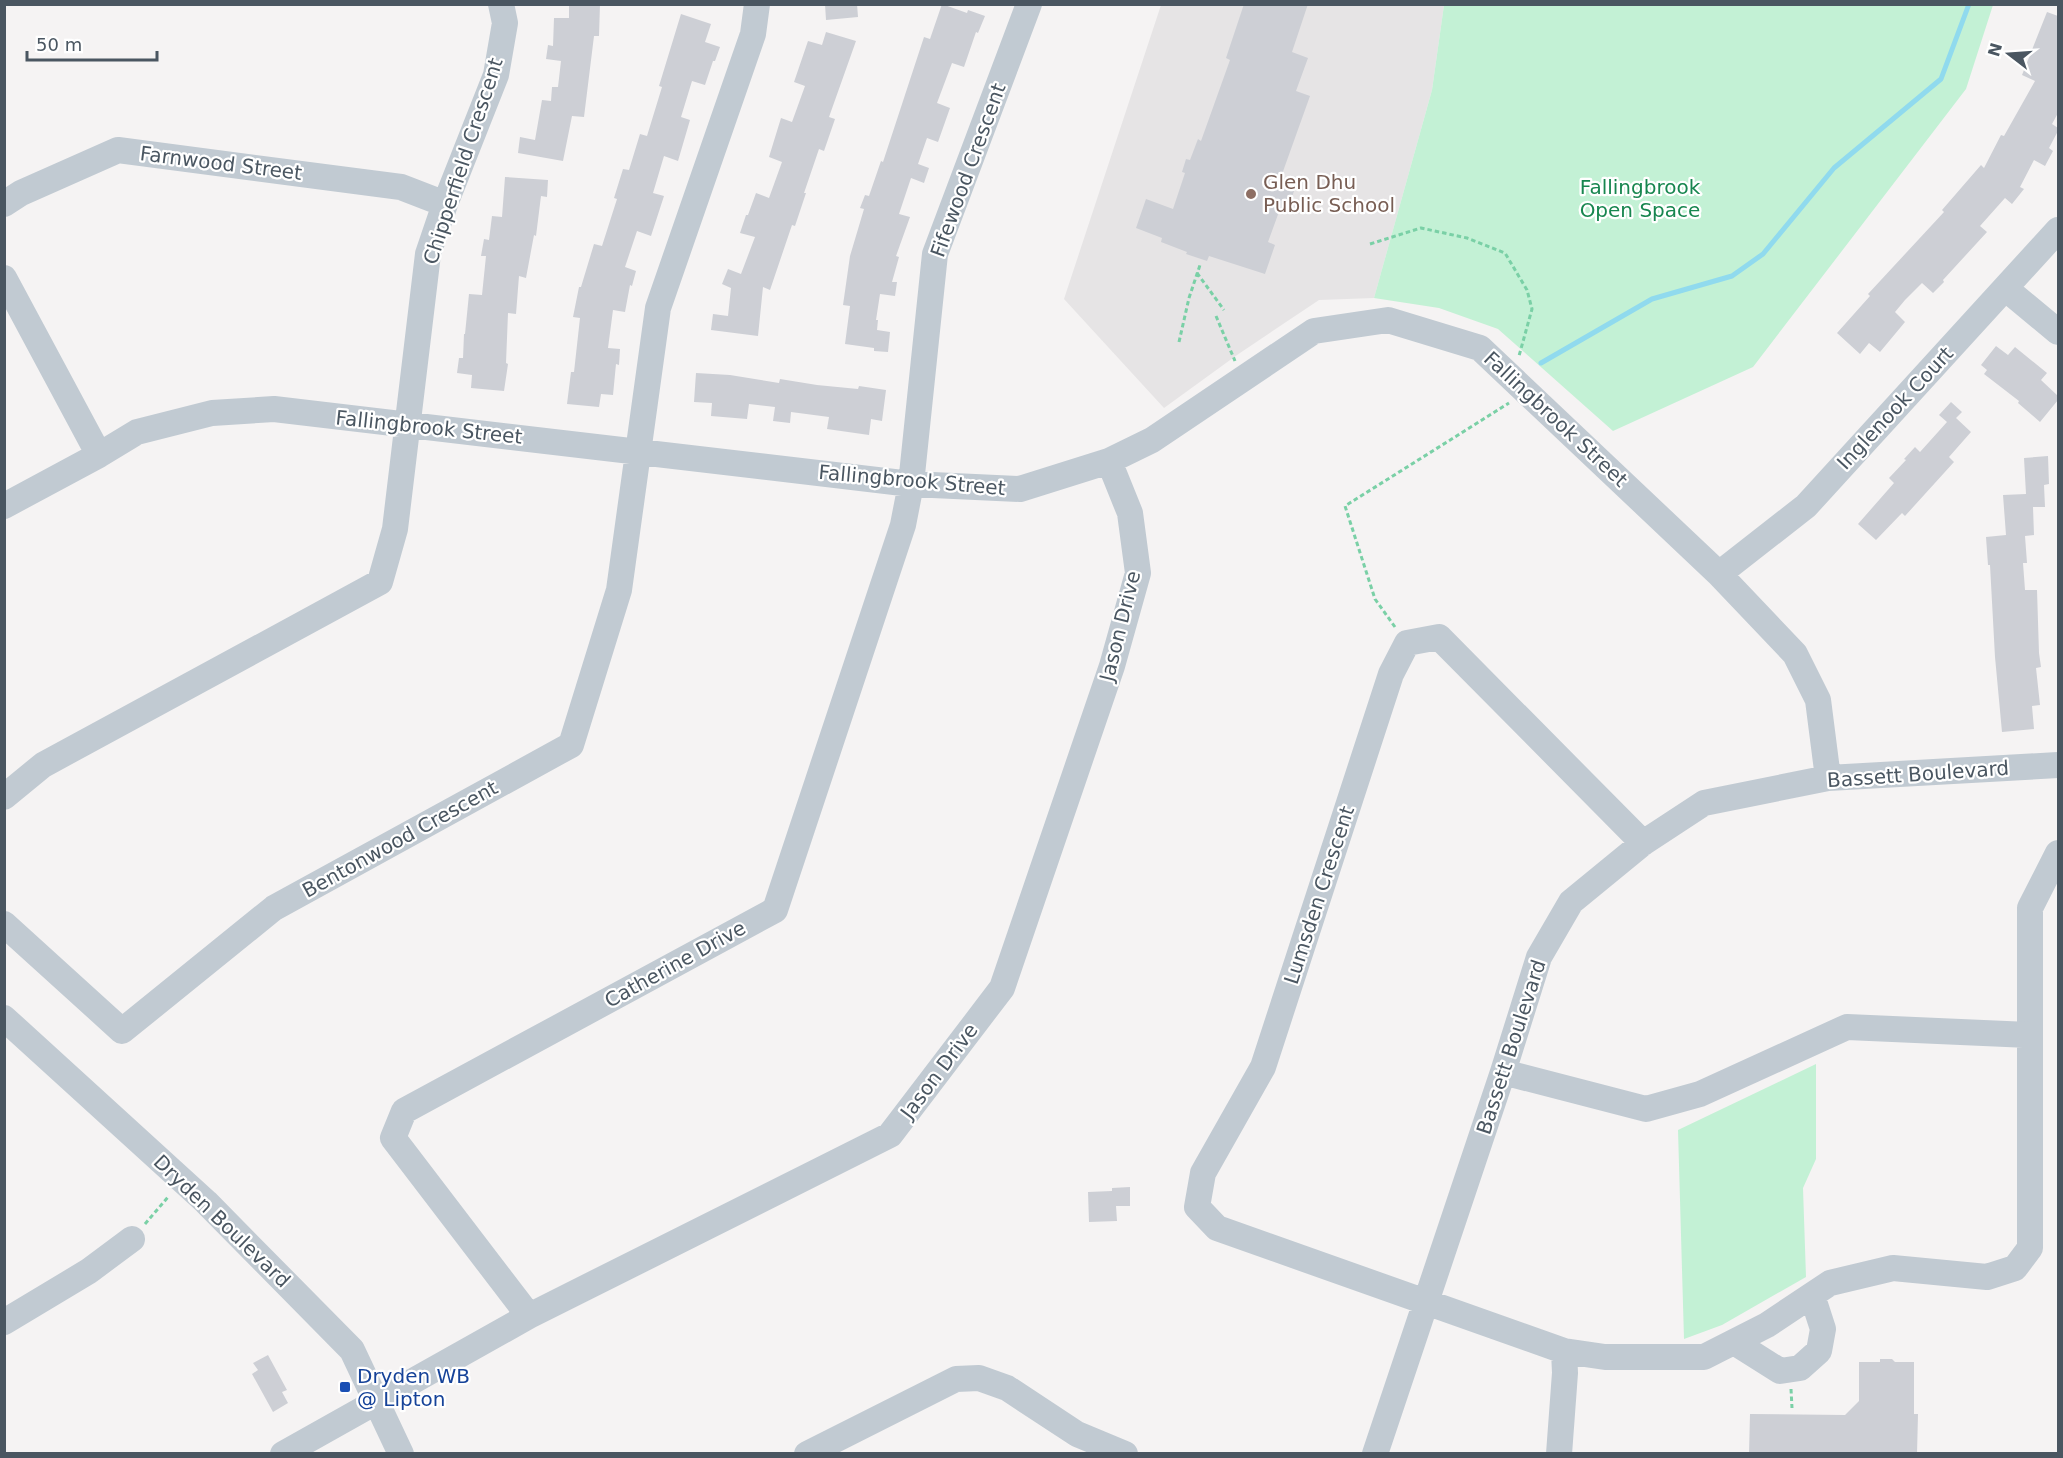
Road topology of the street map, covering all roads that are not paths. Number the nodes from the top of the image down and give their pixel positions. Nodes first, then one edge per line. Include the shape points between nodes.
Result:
1 (501, 4) edge
2 (757, 4) edge
3 (1029, 4) edge
4 (4, 204) edge
5 (445, 204) junction
6 (2058, 230) edge
7 (4, 278) edge
8 (2005, 288) junction
9 (2058, 332) edge
10 (407, 426) junction
11 (638, 450) junction
12 (99, 455) junction
13 (1109, 461) junction
14 (911, 484) junction
15 (4, 506) edge
16 (1719, 574) junction
17 (2058, 765) edge
18 (1828, 778) junction
19 (4, 797) edge
20 (1643, 843) junction
21 (2058, 853) edge
22 (4, 924) edge
23 (4, 1018) edge
24 (2029, 1035) junction
25 (1503, 1072) junction
26 (132, 1239) road end
27 (1812, 1295) junction
28 (1427, 1303) junction
29 (529, 1316) junction
30 (4, 1322) edge
31 (1734, 1342) junction
32 (1564, 1351) junction
33 (377, 1400) junction
34 (283, 1454) edge
35 (402, 1454) edge
36 (807, 1454) edge
37 (1125, 1454) edge
38 (1375, 1454) edge
39 (1559, 1454) edge

1 - 5 street, Chipperfield Crescent via 505,23 496,75
2 - 11 street via 753,34 658,308
3 - 14 street, Fifewood Crescent via 935,254
4 - 5 street, Farnwood Street via 118,150 401,187
5 - 10 street, Chipperfield Crescent via 428,254
6 - 8 street, Inglenook Court
7 - 12 street
8 - 9 street
8 - 16 street, Inglenook Court via 1806,506
10 - 11 street, Fallingbrook Street
10 - 12 street, Fallingbrook Street via 274,409 212,413 137,432
10 - 19 street via 395,529 380,582 43,765
11 - 14 street, Fallingbrook Street
11 - 22 street, Bentonwood Crescent via 619,590 571,745 274,908 122,1031
12 - 15 street, Fallingbrook Street
13 - 14 street, Fallingbrook Street via 1020,489
13 - 16 street, Fallingbrook Street via 1152,440 1314,331 1388,320 1480,348
13 - 29 street, Jason Drive via 1130,513 1138,573 1112,666 1002,988 890,1135
14 - 29 street, Catherine Drive via 903,525 775,910 404,1111 393,1138
16 - 18 street, Fallingbrook Street via 1795,654 1818,700
17 - 18 street, Bassett Boulevard
18 - 20 street, Bassett Boulevard via 1704,803
20 - 25 street, Bassett Boulevard via 1571,902 1539,957
20 - 28 street, Lumsden Crescent via 1439,637 1407,643 1391,674 1263,1067 1203,1173 1197,1207 1217,1228
21 - 24 street via 2030,909
23 - 33 street, Dryden Boulevard via 206,1202 352,1350
24 - 25 street via 1847,1027 1701,1094 1646,1109
24 - 27 street via 2030,1248 2015,1268 1987,1277 1893,1268 1830,1283
25 - 28 street, Bassett Boulevard
26 - 30 street via 89,1271
27 - 31 street
27 - 31 street via 1823,1329 1819,1352 1800,1368 1780,1371
28 - 32 street
28 - 38 street, Bassett Boulevard
29 - 33 street, Jason Drive
31 - 32 street via 1704,1357 1605,1357
32 - 39 street
33 - 34 street, Jason Drive
33 - 35 street, Dryden Boulevard
36 - 37 street via 956,1379 979,1378 1007,1388 1077,1434

